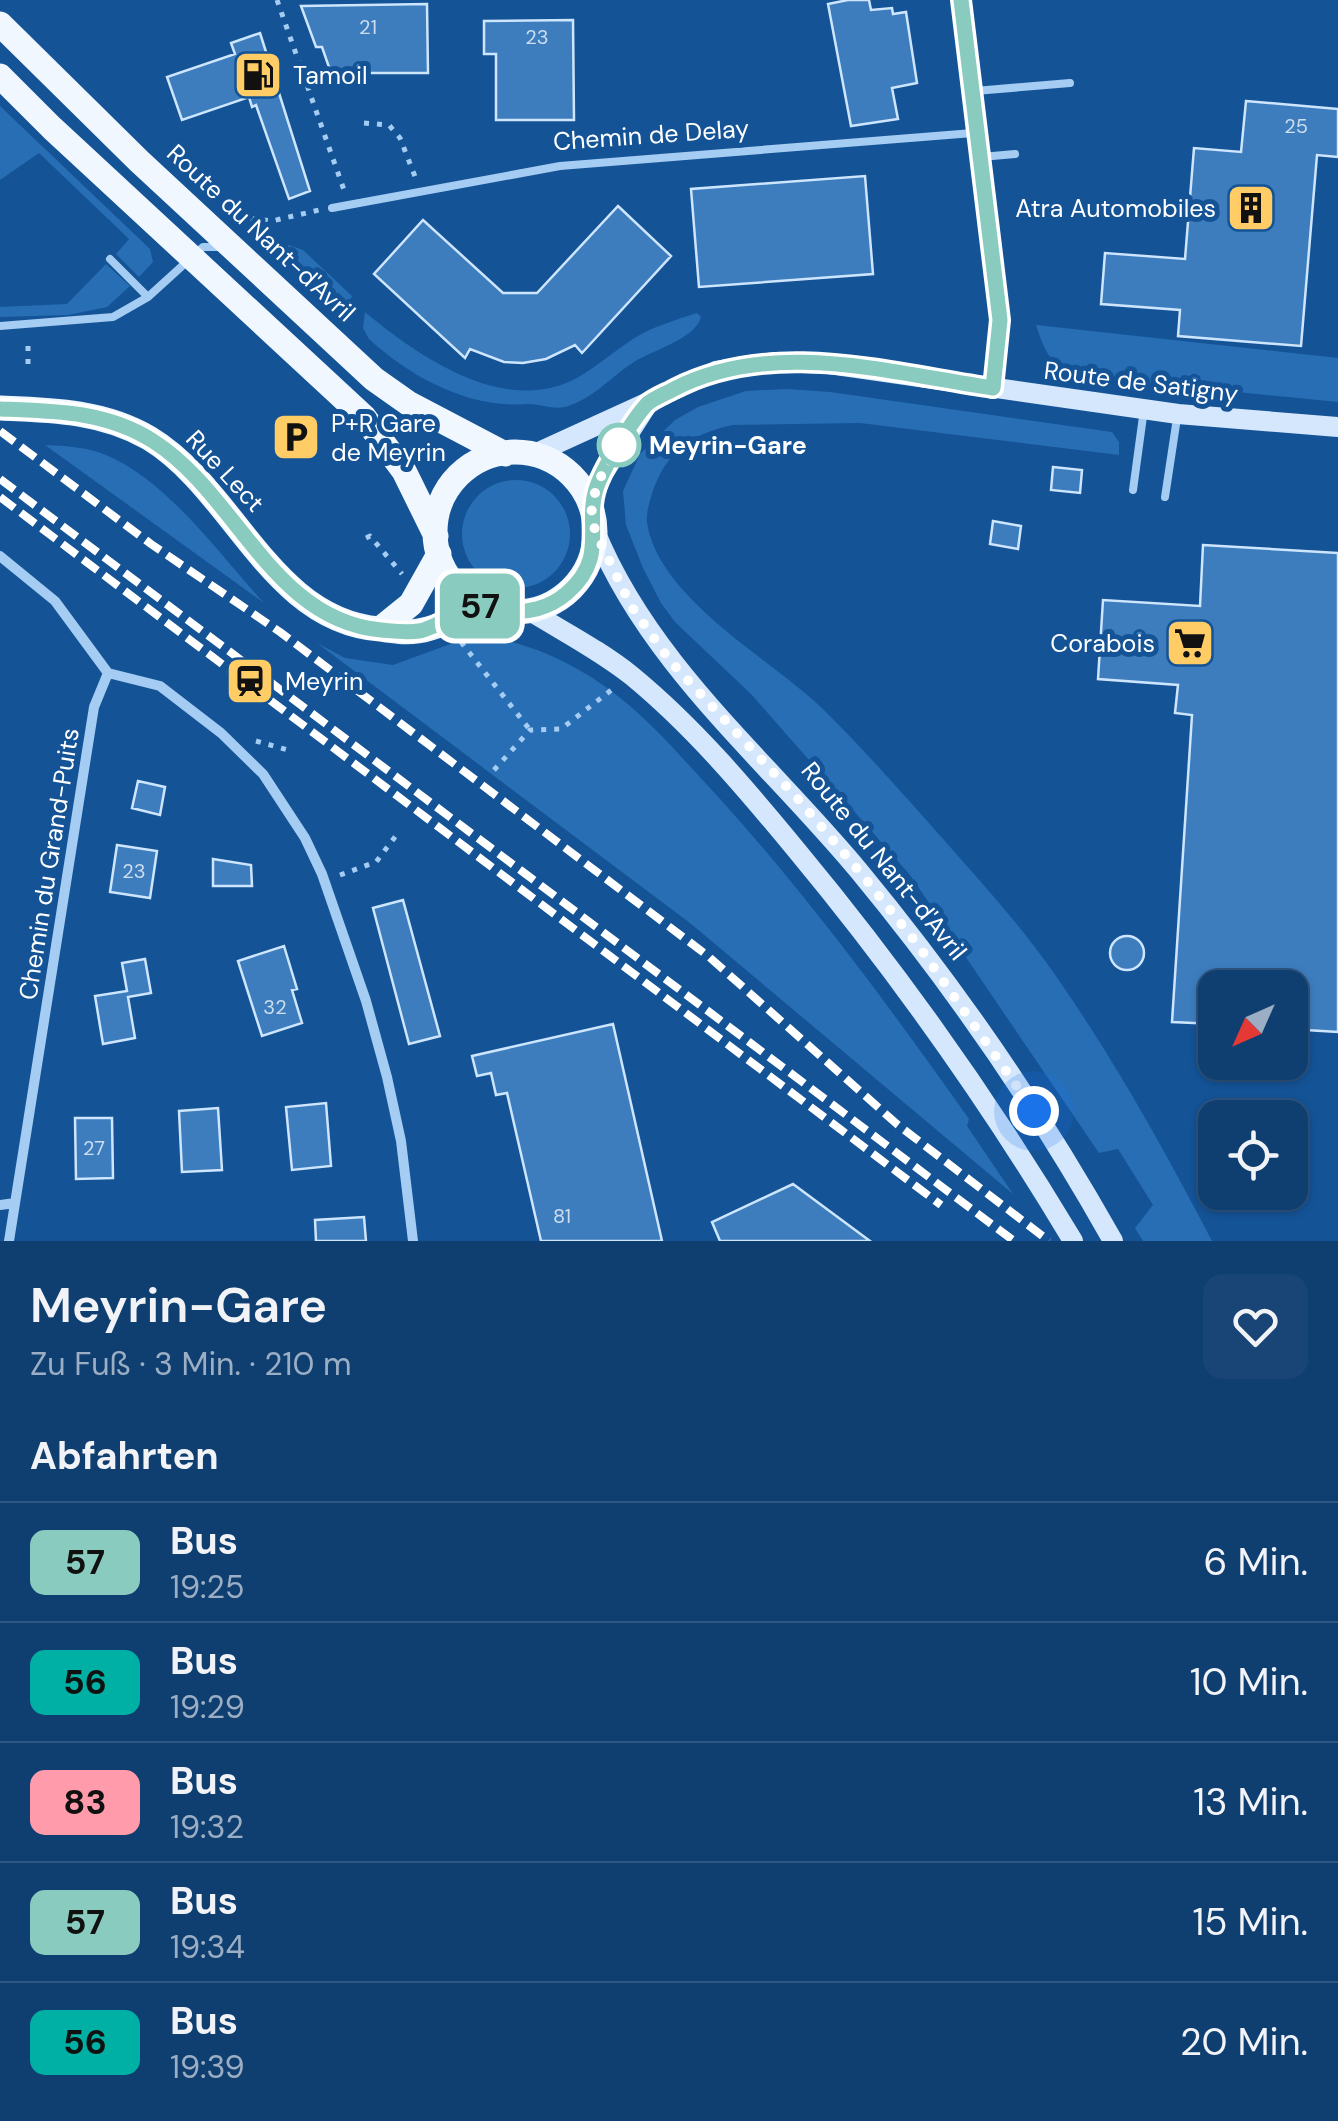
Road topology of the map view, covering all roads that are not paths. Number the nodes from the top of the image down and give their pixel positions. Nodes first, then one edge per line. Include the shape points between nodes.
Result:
1 (961, 0) edge
2 (0, 24) edge
3 (0, 76) edge
4 (1070, 83) dead end
5 (972, 91) junction
6 (978, 133) junction
7 (1016, 154) dead end
8 (981, 157) junction
9 (332, 208) road end
10 (232, 248) junction
11 (190, 258) junction
12 (110, 259) dead end
13 (148, 296) junction
14 (0, 326) edge
15 (993, 388) junction
16 (649, 402) junction
17 (0, 408) edge
18 (1144, 409) junction
19 (1178, 414) junction
20 (1338, 427) edge
21 (505, 454) junction
22 (532, 454) junction
23 (1133, 490) dead end
24 (1165, 497) dead end
25 (593, 519) junction
26 (437, 545) junction
27 (0, 556) edge
28 (482, 605) junction
29 (530, 611) junction
30 (380, 630) junction
31 (108, 673) junction
32 (15, 1203) junction
33 (0, 1206) edge
34 (8, 1241) edge
35 (414, 1241) edge
36 (1073, 1241) edge
37 (1113, 1241) edge

1 - 5 main road
2 - 10 main road, Route du Nant-d'Avril
3 - 11 main road
4 - 5 lane
5 - 6 main road
6 - 8 main road
6 - 9 lane, Chemin de Delay via 560,166
7 - 8 lane
8 - 15 main road via 1000,320
10 - 11 lane via 203,247
10 - 21 main road, Route du Nant-d'Avril via 374,378
11 - 13 lane
11 - 26 main road via 364,417 404,471
12 - 13 lane
13 - 14 lane via 113,317
15 - 16 main road, Route de Satigny via 775,362 716,371
15 - 18 main road, Route de Satigny
16 - 22 main road, Route de Satigny
16 - 25 main road via 599,480
17 - 30 main road, Rue Lect via 102,418 151,440 199,480 277,574 315,606 341,622
18 - 19 main road, Route de Satigny
18 - 23 lane
19 - 20 main road, Route de Satigny
19 - 24 lane
21 - 22 main road
21 - 26 main road via 472,466 454,482 438,513
22 - 25 main road via 568,472
25 - 29 main road via 592,553 577,583
25 - 37 main road, Route du Nant-d'Avril via 631,606 671,662 798,799 918,945 1034,1111
26 - 28 main road via 456,586
26 - 30 main road via 411,604
27 - 31 street via 56,601
28 - 29 main road
28 - 30 main road, Rue Lect via 421,631
29 - 36 main road via 655,696 772,821 943,1039
31 - 32 street, Chemin du Grand-Puits via 94,707
31 - 35 street via 160,686 242,750 306,838 388,1077
32 - 33 street
32 - 34 street, Chemin du Grand-Puits

